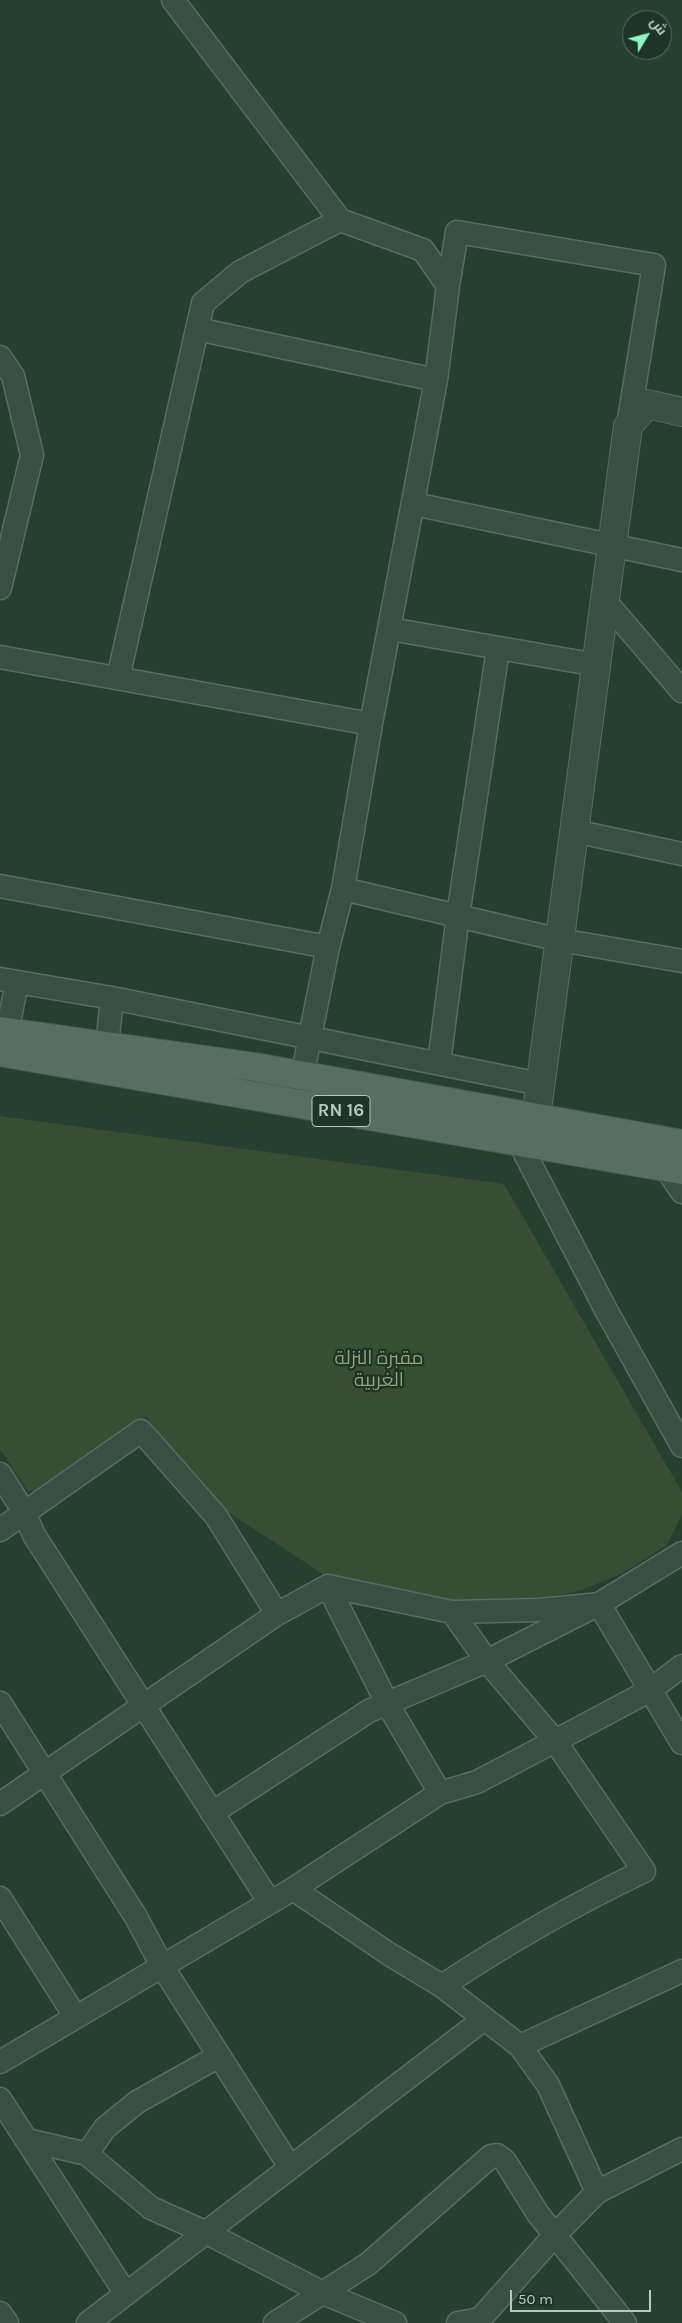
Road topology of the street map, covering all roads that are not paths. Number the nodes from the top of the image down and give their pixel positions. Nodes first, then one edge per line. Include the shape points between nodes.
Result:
1 (173, 0) edge
2 (340, 220) junction
3 (448, 286) junction
4 (198, 329) junction
5 (0, 357) edge
6 (436, 380) junction
7 (682, 412) edge
8 (628, 426) junction
9 (414, 504) junction
10 (613, 545) junction
11 (682, 560) edge
12 (0, 588) edge
13 (605, 601) junction
14 (390, 630) junction
15 (498, 648) junction
16 (1, 661) edge
17 (596, 665) junction
18 (118, 678) junction
19 (682, 692) edge
20 (371, 724) junction
21 (574, 831) junction
22 (682, 854) edge
23 (0, 886) edge
24 (343, 889) junction
25 (458, 916) junction
26 (560, 940) junction
27 (328, 947) junction
28 (682, 961) edge
29 (8, 981) edge
30 (112, 998) junction
31 (2, 1038) edge
32 (310, 1038) junction
33 (107, 1046) junction
34 (440, 1064) junction
35 (302, 1076) junction
36 (540, 1084) junction
37 (298, 1103) junction
38 (536, 1118) junction
39 (519, 1142) junction
40 (682, 1144) edge
41 (673, 1169) edge
42 (682, 1192) edge
43 (682, 1446) edge
44 (0, 1474) edge
45 (24, 1512) junction
46 (0, 1530) edge
47 (682, 1553) edge
48 (328, 1586) junction
49 (599, 1604) junction
50 (452, 1612) junction
51 (277, 1614) junction
52 (487, 1661) junction
53 (682, 1666) edge
54 (649, 1691) junction
55 (0, 1703) edge
56 (387, 1703) junction
57 (143, 1706) junction
58 (555, 1741) junction
59 (682, 1743) edge
60 (45, 1773) junction
61 (440, 1793) junction
62 (0, 1804) edge
63 (212, 1812) junction
64 (293, 1889) junction
65 (0, 1898) edge
66 (269, 1901) junction
67 (162, 1966) junction
68 (682, 1971) edge
69 (442, 1986) junction
70 (75, 2016) junction
71 (484, 2019) junction
72 (520, 2046) junction
73 (219, 2056) junction
74 (0, 2062) edge
75 (0, 2099) edge
76 (27, 2140) junction
77 (682, 2149) edge
78 (87, 2154) junction
79 (290, 2167) junction
80 (597, 2192) junction
81 (204, 2232) junction
82 (555, 2235) junction
83 (323, 2293) junction
84 (126, 2294) junction
85 (0, 2313) edge
86 (482, 2321) edge
87 (7, 2323) edge
88 (88, 2323) edge
89 (275, 2323) edge
90 (396, 2323) edge
91 (458, 2323) edge
92 (625, 2323) edge

1 - 2 street
2 - 3 street via 423,250
2 - 4 street via 240,272 204,303
3 - 6 street
3 - 8 street via 457,232 654,265
4 - 6 street
4 - 18 street
5 - 12 street via 12,376 32,455
6 - 9 street
7 - 8 street via 647,404
8 - 10 street
9 - 10 street
9 - 14 street
10 - 11 street
10 - 13 street
13 - 17 street
13 - 19 street
14 - 15 street
14 - 20 street
15 - 17 street
15 - 25 street
16 - 18 street
17 - 21 street
18 - 20 street
20 - 24 street
21 - 22 street
21 - 26 street
23 - 27 street
24 - 25 street
24 - 27 street
25 - 26 street
25 - 34 street
26 - 28 street
26 - 36 street
27 - 32 street
29 - 30 street
29 - 31 street
30 - 32 street
30 - 33 street
31 - 33 main road, RN 16
31 - 37 main road, RN 16
32 - 34 street
32 - 35 street
33 - 35 main road, RN 16
34 - 36 street
35 - 37 street
35 - 38 main road, RN 16
36 - 38 street
37 - 39 main road, RN 16
38 - 40 main road, RN 16
39 - 41 main road, RN 16
39 - 43 street via 606,1310
41 - 42 street
44 - 45 street
45 - 46 street
45 - 51 street via 142,1431 216,1516
45 - 57 street via 34,1535
47 - 49 street
48 - 50 street
48 - 51 street
48 - 56 street
49 - 50 street via 540,1610
49 - 52 street
49 - 54 street
50 - 52 street
51 - 57 street
52 - 56 street
52 - 58 street
53 - 54 street
54 - 58 street
54 - 59 street
55 - 60 street
56 - 61 street
56 - 63 street via 369,1711
57 - 60 street
57 - 63 street
58 - 61 street via 477,1782
58 - 69 street via 644,1871 508,1942
60 - 62 street
60 - 67 street via 136,1917
61 - 64 street
63 - 66 street
64 - 66 street
64 - 69 street
65 - 70 street
66 - 67 street
67 - 70 street
67 - 73 street
68 - 72 street
69 - 71 street
70 - 74 street
71 - 72 street
71 - 79 street
72 - 80 street via 548,2085
73 - 78 street via 137,2102 106,2128
73 - 79 street
75 - 76 street
76 - 78 street
76 - 84 street
77 - 80 street
78 - 81 street via 150,2208
79 - 81 street
80 - 82 street
81 - 83 street
81 - 84 street
82 - 83 street via 505,2161 497,2155 491,2156 368,2264
82 - 86 street
82 - 92 street
83 - 89 street
83 - 90 street
84 - 88 street
85 - 87 street
86 - 91 street

